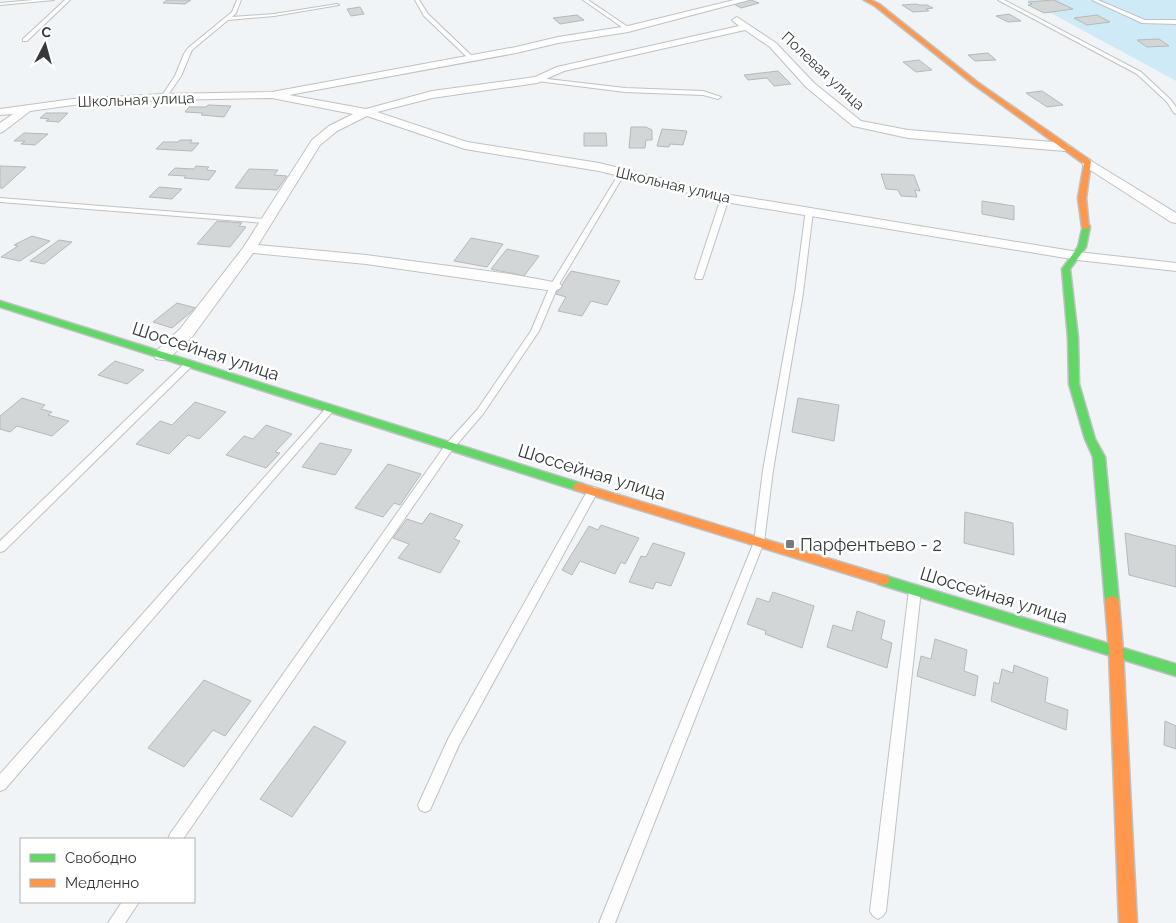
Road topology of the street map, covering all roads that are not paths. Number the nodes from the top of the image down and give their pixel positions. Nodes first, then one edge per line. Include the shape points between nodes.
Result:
1 (52, 0) edge
2 (68, 0) edge
3 (239, 0) edge
4 (417, 0) edge
5 (585, 0) edge
6 (745, 0) edge
7 (867, 0) edge
8 (1000, 0) edge
9 (1094, 0) edge
10 (878, 3) edge
11 (0, 4) edge
12 (337, 5) dead end
13 (717, 8) junction
14 (228, 19) junction
15 (1176, 22) edge
16 (747, 27) junction
17 (628, 29) junction
18 (25, 40) dead end
19 (471, 58) junction
20 (539, 80) junction
21 (272, 95) junction
22 (164, 97) junction
23 (718, 97) dead end
24 (26, 109) junction
25 (0, 112) edge
26 (365, 112) junction
27 (1176, 112) edge
28 (0, 129) edge
29 (1066, 147) junction
30 (1088, 163) junction
31 (622, 173) junction
32 (725, 198) junction
33 (0, 200) edge
34 (810, 211) junction
35 (1176, 219) edge
36 (265, 221) junction
37 (250, 249) junction
38 (1078, 256) junction
39 (1176, 267) edge
40 (699, 277) dead end
41 (554, 286) junction
42 (0, 304) edge
43 (162, 355) junction
44 (189, 364) junction
45 (330, 409) junction
46 (449, 446) junction
47 (593, 491) junction
48 (759, 542) junction
49 (0, 548) edge
50 (915, 589) junction
51 (1116, 651) junction
52 (1176, 670) edge
53 (0, 784) edge
54 (425, 805) dead end
55 (176, 838) edge
56 (130, 903) edge
57 (878, 911) dead end
58 (116, 923) edge
59 (607, 923) edge
60 (1128, 923) edge

1 - 11 lane
2 - 18 lane
3 - 14 lane
4 - 19 lane via 426,16
5 - 17 lane
6 - 13 street
7 - 10 street
8 - 27 lane via 1139,73
9 - 15 lane via 1144,22
10 - 29 street via 975,83
12 - 14 lane via 274,16
13 - 16 street, Полевая улица
13 - 17 street, Школьная улица
14 - 22 lane via 190,49
16 - 20 street via 571,66
16 - 29 street, Полевая улица via 773,45 817,91 857,124 908,134
17 - 19 street, Школьная улица
19 - 21 street, Школьная улица
20 - 23 lane via 625,90 703,93
20 - 26 street via 509,82
21 - 22 street, Школьная улица
21 - 26 street, Школьная улица
22 - 24 street, Школьная улица via 73,102
24 - 25 street, Школьная улица
24 - 28 street
26 - 31 street, Школьная улица via 464,145
26 - 36 street via 325,133
29 - 30 street
30 - 35 street
30 - 38 street via 1082,197 1087,224
31 - 32 street, Школьная улица
31 - 41 lane
32 - 34 street, Школьная улица
32 - 40 lane
33 - 36 lane
34 - 38 street, Школьная улица
34 - 48 lane
36 - 37 street
37 - 41 street via 370,260 516,278
37 - 43 street via 186,333
38 - 39 street
38 - 51 street via 1066,269 1074,384 1098,457
41 - 46 lane via 535,331 480,412
42 - 43 street, Шоссейная улица
43 - 44 street, Шоссейная улица
44 - 45 street, Шоссейная улица
44 - 49 lane
45 - 46 street, Шоссейная улица
45 - 53 lane
46 - 47 street, Шоссейная улица
46 - 55 lane
47 - 48 street, Шоссейная улица
47 - 54 lane via 454,741
48 - 50 street, Шоссейная улица
48 - 59 lane
50 - 51 street, Шоссейная улица
50 - 57 lane
51 - 52 street, Шоссейная улица
51 - 60 street
56 - 58 lane

